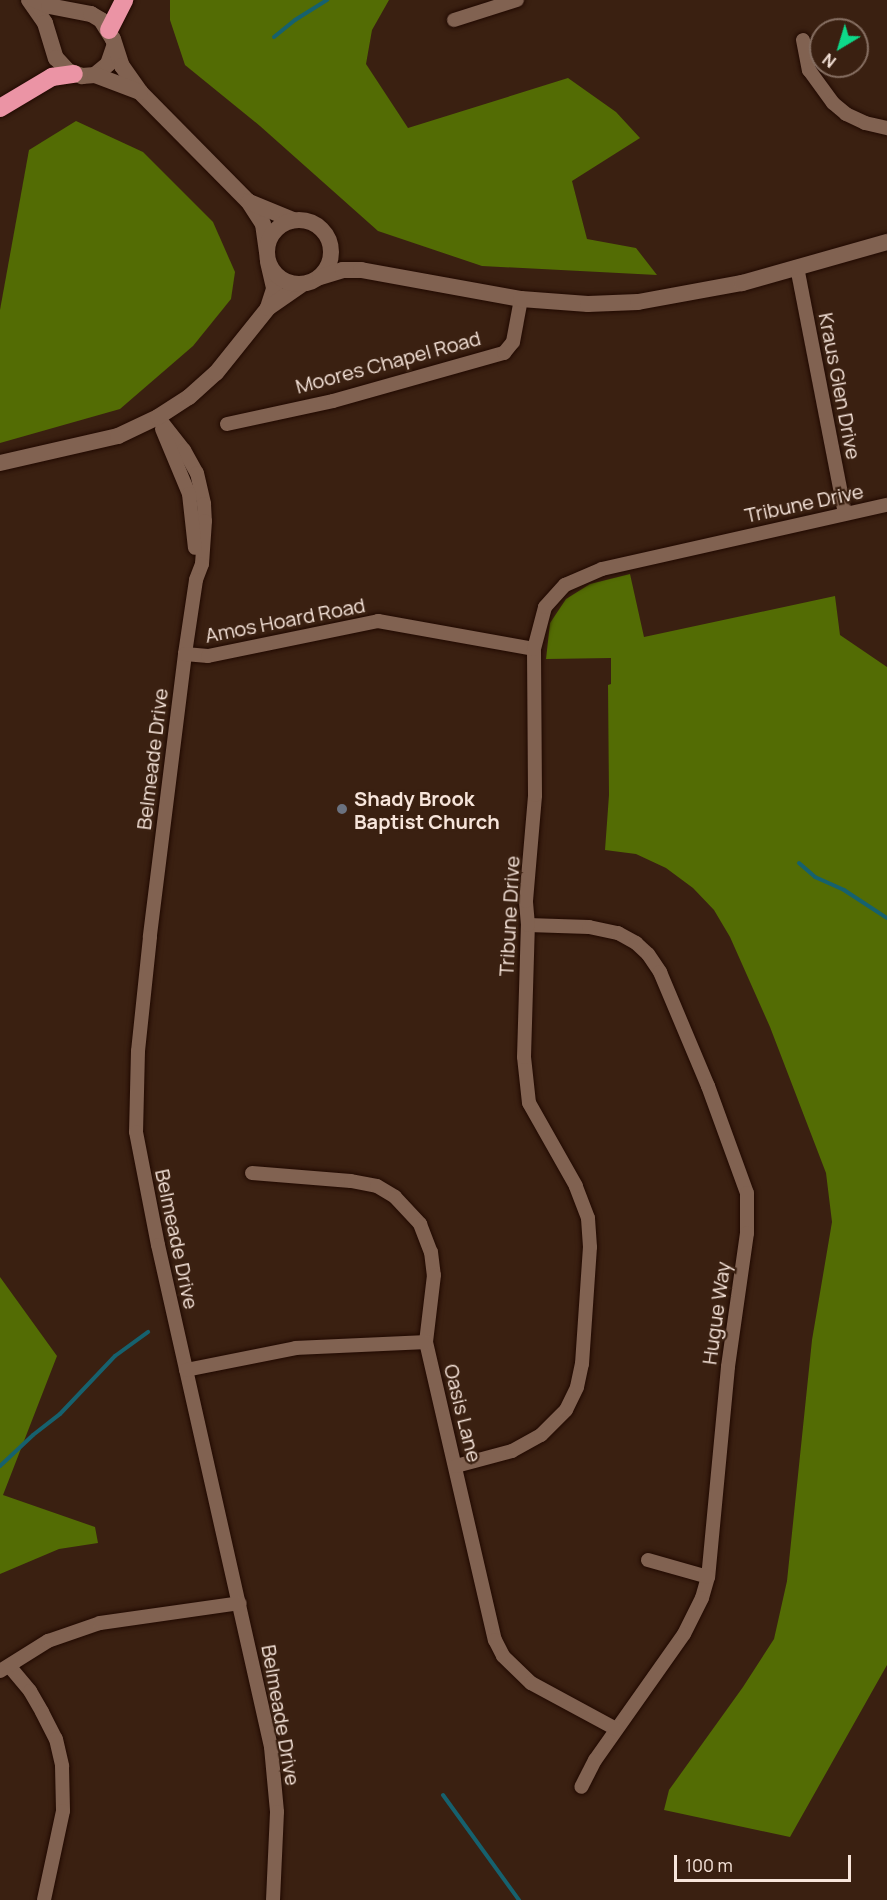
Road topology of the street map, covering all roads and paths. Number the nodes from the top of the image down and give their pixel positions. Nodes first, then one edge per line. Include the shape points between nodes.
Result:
1 (29, 0) edge
2 (35, 0) edge
3 (124, 0) edge
4 (517, 0) edge
5 (454, 20) dead end
6 (112, 39) junction
7 (803, 40) dead end
8 (74, 74) junction
9 (95, 75) junction
10 (140, 92) junction
11 (0, 108) edge
12 (887, 128) edge
13 (248, 201) junction
14 (293, 220) junction
15 (329, 239) junction
16 (887, 242) edge
17 (267, 256) junction
18 (797, 267) junction
19 (361, 270) junction
20 (320, 277) junction
21 (301, 285) junction
22 (521, 299) junction
23 (268, 308) junction
24 (158, 417) junction
25 (226, 424) dead end
26 (0, 463) edge
27 (887, 505) edge
28 (845, 513) junction
29 (534, 649) junction
30 (184, 654) junction
31 (528, 925) junction
32 (252, 1173) dead end
33 (426, 1342) junction
34 (186, 1370) junction
35 (456, 1466) junction
36 (648, 1560) dead end
37 (708, 1577) junction
38 (240, 1603) junction
39 (5, 1669) edge
40 (616, 1729) junction
41 (581, 1787) dead end
42 (44, 1900) edge
43 (273, 1900) edge

1 - 8 main road via 45,23 56,58
2 - 6 main road via 91,14 101,20
3 - 6 highway
4 - 5 street
6 - 9 main road via 108,64
6 - 10 main road via 122,66
7 - 12 street via 809,70 833,103 865,123
8 - 9 main road
8 - 11 highway via 52,77
9 - 10 main road
10 - 13 main road
13 - 14 main road
13 - 17 main road via 263,224
14 - 15 main road via 314,223
14 - 17 main road via 274,231
15 - 19 main road via 343,257
15 - 20 main road via 331,259
16 - 18 main road
17 - 21 main road via 281,279
17 - 23 main road via 274,289
18 - 22 main road via 742,283 638,302 588,304
18 - 28 street, Kraus Glen Drive
19 - 20 main road via 343,270
19 - 22 main road
20 - 21 main road
21 - 23 main road
22 - 25 street, Moores Chapel Road via 513,342 504,353 333,401
23 - 24 main road via 216,373
24 - 26 main road via 118,436
24 - 30 street, Belmeade Drive via 196,473 205,521 202,564
27 - 28 street, Tribune Drive
28 - 29 street, Tribune Drive via 587,574 565,585 545,607
29 - 30 street, Amos Hoard Road via 378,621 208,656
29 - 31 street, Tribune Drive via 535,795 526,901
30 - 34 street, Belmeade Drive via 135,1093 139,1151
31 - 35 street, Tribune Drive via 526,1092 535,1116 584,1203 590,1232 582,1365 566,1410 541,1435 512,1451
31 - 37 street, Hugue Way via 589,927 618,933 648,954 660,972 712,1096 747,1193 747,1233 728,1367
32 - 33 street, Oasis Lane via 377,1186 403,1205 420,1224 431,1252 434,1275
33 - 34 street via 296,1348
33 - 35 street, Oasis Lane
34 - 38 street, Belmeade Drive
35 - 40 street, Oasis Lane via 488,1616 503,1656 531,1683
36 - 37 street
37 - 40 street, Hugue Way via 684,1634
38 - 39 street via 100,1623 48,1641
38 - 43 street, Belmeade Drive via 271,1747 278,1812
39 - 42 street via 30,1691 56,1739 62,1766 63,1811
40 - 41 street, Hugue Way

